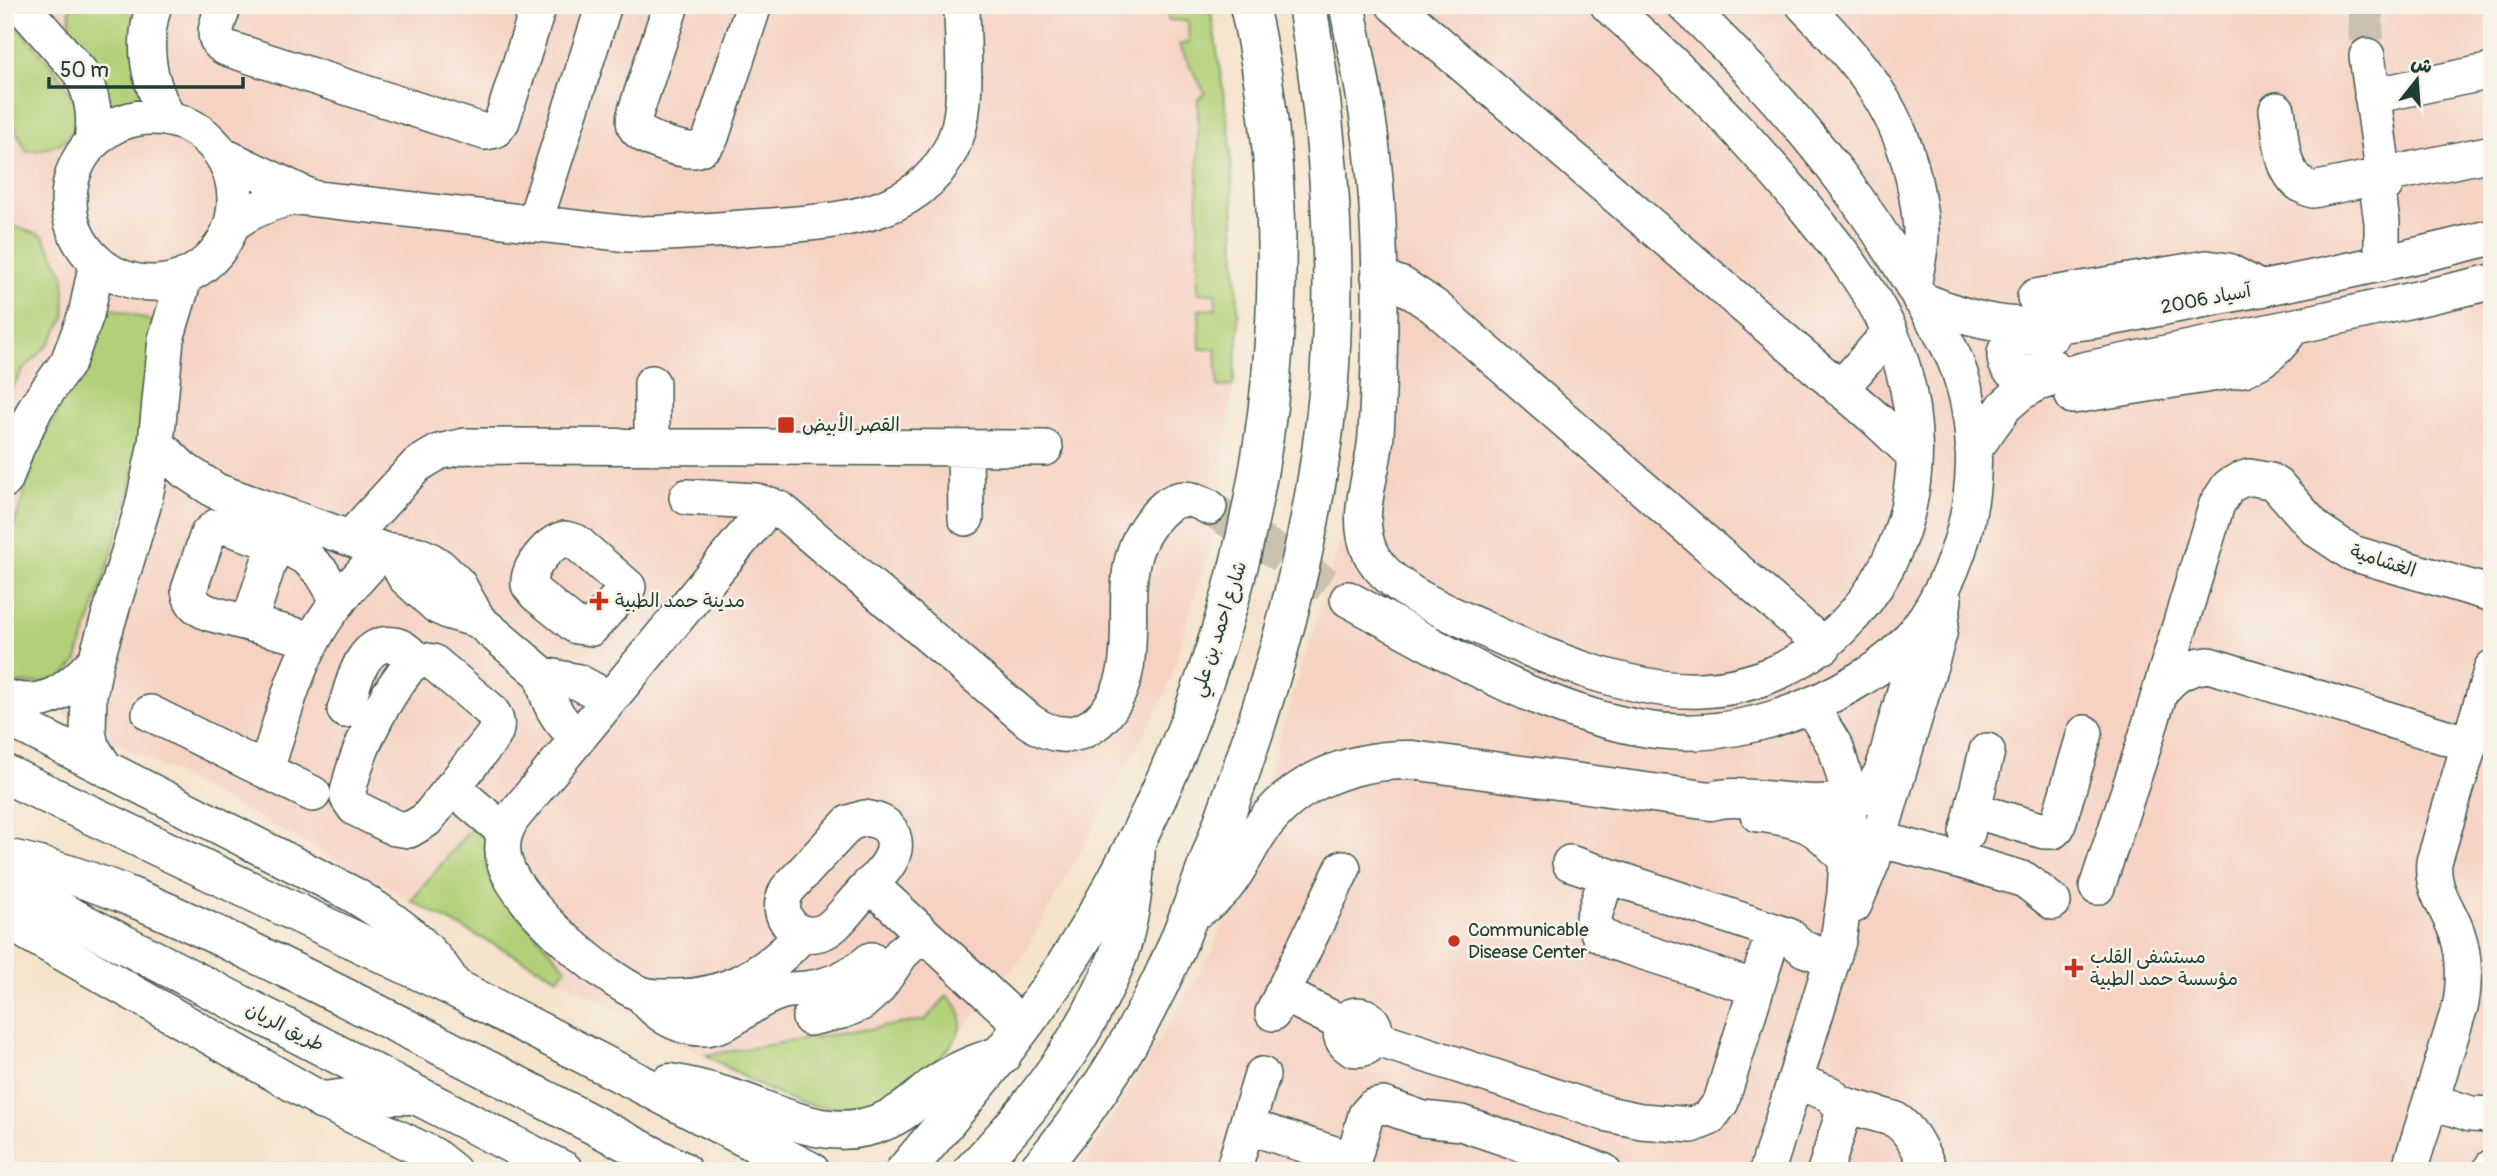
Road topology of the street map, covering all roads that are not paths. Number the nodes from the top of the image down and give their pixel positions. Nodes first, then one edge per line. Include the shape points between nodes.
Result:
1 (21, 5) edge
2 (154, 5) edge
3 (224, 5) edge
4 (539, 5) edge
5 (586, 5) edge
6 (604, 5) edge
7 (625, 5) edge
8 (671, 5) edge
9 (754, 5) edge
10 (962, 5) edge
11 (1249, 5) edge
12 (1307, 5) edge
13 (1347, 5) edge
14 (1394, 5) edge
15 (1608, 5) edge
16 (1804, 5) edge
17 (1692, 11) edge
18 (53, 20) edge
19 (2367, 57) tunnel mouth
20 (2492, 71) edge
21 (2372, 96) junction
22 (2277, 110) dead end
23 (569, 115) junction
24 (169, 119) junction
25 (1743, 133) junction
26 (92, 142) junction
27 (2492, 153) edge
28 (222, 155) junction
29 (2385, 181) junction
30 (314, 198) junction
31 (232, 224) junction
32 (534, 224) junction
33 (2492, 237) edge
34 (2416, 256) junction
35 (97, 262) junction
36 (2382, 264) junction
37 (185, 276) junction
38 (1379, 277) junction
39 (2492, 282) edge
40 (2261, 289) junction
41 (1917, 293) junction
42 (2035, 297) dead end
43 (2077, 323) junction
44 (1890, 332) junction
45 (652, 383) dead end
46 (2078, 383) junction
47 (1840, 389) junction
48 (156, 443) junction
49 (652, 447) junction
50 (965, 448) junction
51 (1045, 448) dead end
52 (1973, 451) junction
53 (1914, 455) junction
54 (5, 480) edge
55 (216, 491) junction
56 (687, 497) dead end
57 (770, 505) junction
58 (143, 506) junction
59 (1209, 507) tunnel mouth
60 (966, 518) dead end
61 (349, 538) junction
62 (275, 543) junction
63 (387, 551) junction
64 (628, 586) dead end
65 (1944, 587) junction
66 (2492, 594) edge
67 (1348, 599) tunnel mouth
68 (339, 601) junction
69 (2183, 615) junction
70 (249, 623) junction
71 (672, 624) junction
72 (313, 640) junction
73 (1908, 643) junction
74 (1824, 646) junction
75 (96, 660) junction
76 (416, 661) junction
77 (2209, 665) junction
78 (2492, 668) edge
79 (543, 675) junction
80 (2161, 691) junction
81 (5, 697) edge
82 (610, 699) junction
83 (1808, 706) junction
84 (345, 710) dead end
85 (150, 713) dead end
86 (5, 717) edge
87 (2085, 733) dead end
88 (578, 738) junction
89 (2469, 744) junction
90 (1987, 751) dead end
91 (106, 769) junction
92 (266, 770) junction
93 (5, 774) edge
94 (452, 787) junction
95 (313, 794) dead end
96 (1849, 799) junction
97 (1711, 801) junction
98 (1973, 810) junction
99 (505, 832) junction
100 (1878, 839) junction
101 (1136, 841) junction
102 (5, 858) edge
103 (1959, 860) junction
104 (1847, 861) junction
105 (1570, 863) dead end
106 (1343, 867) dead end
107 (1607, 876) junction
108 (5, 883) edge
109 (870, 884) junction
110 (2097, 887) dead end
111 (2053, 902) dead end
112 (1190, 913) junction
113 (842, 915) junction
114 (5, 920) edge
115 (803, 933) junction
116 (923, 933) junction
117 (1781, 934) junction
118 (1837, 942) junction
119 (2478, 962) edge
120 (877, 970) junction
121 (455, 988) junction
122 (1756, 988) junction
123 (793, 989) junction
124 (1012, 1041) junction
125 (1262, 1075) dead end
126 (632, 1080) junction
127 (1793, 1089) junction
128 (1536, 1090) junction
129 (2433, 1093) junction
130 (419, 1096) junction
131 (323, 1101) junction
132 (1842, 1104) junction
133 (1088, 1106) junction
134 (2492, 1107) edge
135 (1608, 1114) junction
136 (2492, 1115) edge
137 (1247, 1126) junction
138 (1530, 1159) edge
139 (551, 1165) edge
140 (1351, 1165) edge
141 (1602, 1170) edge
142 (453, 1171) edge
143 (502, 1171) edge
144 (682, 1171) edge
145 (810, 1171) edge
146 (905, 1171) edge
147 (972, 1171) edge
148 (1037, 1171) edge
149 (1073, 1171) edge
150 (1233, 1171) edge
151 (1767, 1171) edge
152 (1825, 1171) edge
153 (1930, 1171) edge
154 (2409, 1171) edge

1 - 18 street
2 - 24 street via 148,32 149,68
3 - 4 street via 215,35 226,48 485,132 495,130 502,121
5 - 23 street via 572,70
6 - 23 street
7 - 23 street via 607,55
8 - 9 street via 635,123 645,137 690,150 702,147 711,137
10 - 32 street via 963,100 956,136 925,183 894,204 822,222 666,234
11 - 101 main road, شارع احمد بن علي via 1275,196 1276,312 1269,413 1250,525 1225,617 1189,720
12 - 112 main road via 1325,126 1332,256 1331,338 1321,452 1298,572 1265,697
13 - 38 street via 1372,147
14 - 47 street
15 - 25 street
16 - 41 street via 1868,76 1906,147 1921,234
17 - 25 street via 1725,74
17 - 41 street via 1825,154
18 - 26 street via 87,85 94,113
19 - 21 street
20 - 21 street
21 - 29 street
22 - 29 street via 2287,169 2295,182 2322,189
23 - 32 street
24 - 26 street via 136,118
24 - 28 street via 199,132
25 - 44 street via 1839,247
26 - 35 street via 75,170 69,202 77,235
27 - 29 street
28 - 30 street
28 - 31 street via 235,189
29 - 34 street via 2394,189
29 - 36 street via 2378,193
30 - 31 street via 270,202
30 - 32 street
31 - 37 street via 215,256
33 - 34 street, آسياد 2006
34 - 36 street, آسياد 2006
35 - 37 street via 139,282
35 - 54 street via 86,315 68,362 36,407
36 - 40 street, آسياد 2006
37 - 48 street via 166,340
38 - 74 street via 1402,285 1435,307
38 - 74 street via 1375,444 1363,519 1373,560 1393,580 1433,605 1574,667 1667,689 1704,690 1754,681 1798,663
39 - 46 street via 2292,327
40 - 42 street via 2228,271 2207,268
40 - 43 street, آسياد 2006
41 - 43 street, آسياد 2006 via 1945,310 1996,323
41 - 52 street via 1956,363 1966,396
43 - 46 street via 2058,334 2012,342 2005,361 2019,375 2065,367
44 - 47 street
44 - 53 street via 1911,405
45 - 49 street
46 - 52 street via 2038,383 2020,393
47 - 53 street
48 - 55 street via 184,470
48 - 58 street
49 - 50 street
49 - 61 street via 465,446 439,452 417,465
50 - 51 street
50 - 60 street
52 - 65 street via 1968,517
53 - 74 street via 1908,510 1887,565 1860,606
55 - 58 street via 171,494
55 - 61 street
56 - 57 street
57 - 59 street via 797,522 1029,721 1047,732 1067,735 1087,731 1117,696 1127,651 1129,569 1139,539 1171,502 1186,498
57 - 71 street
58 - 75 street
61 - 63 street
62 - 68 street via 315,565
62 - 70 street
62 - 70 street via 227,527 216,527 205,539 190,597 209,613
63 - 68 street
63 - 79 street via 425,597 450,612 478,620
64 - 71 street
65 - 73 street
65 - 100 street via 1939,634
66 - 69 street, الغشامية via 2352,552 2316,529 2280,487 2249,477 2229,486 2217,505
67 - 83 street via 1488,674 1616,723 1671,732 1727,729
68 - 72 street
69 - 77 street via 2191,643
69 - 80 street, الغشامية
70 - 72 street
71 - 82 street
72 - 92 street
73 - 83 street via 1871,673
73 - 96 main road via 1911,673 1882,773 1871,789
75 - 81 street via 68,688 46,700 30,703
75 - 91 street via 88,732
76 - 84 street via 396,645 371,650 361,664
76 - 94 street via 433,662 496,718 495,735
76 - 94 street via 397,682 370,728 348,798 360,811 409,830 421,824
77 - 80 street via 2176,674
77 - 89 street
78 - 89 street
79 - 82 street via 578,682
79 - 88 street via 553,710
80 - 110 street, الغشامية
82 - 88 street
83 - 96 street via 1836,748
85 - 92 street
86 - 91 street
87 - 98 street via 2053,831
88 - 99 street
89 - 119 street via 2433,873 2456,932
90 - 98 street
91 - 121 street via 381,911 427,950
92 - 95 street
93 - 121 main road
94 - 99 street
96 - 97 main road via 1816,804 1732,796
96 - 104 street
97 - 104 street via 1804,822 1822,833
97 - 112 main road via 1412,760 1365,762 1321,778 1282,804 1253,840 1233,878
98 - 103 street
99 - 123 street via 507,870 530,902 570,944 642,995 679,997 721,1007
100 - 103 street
100 - 118 street via 1864,884
101 - 124 main road, شارع احمد بن علي via 1071,956
101 - 147 main road via 1129,916 1108,978 1040,1092
102 - 144 main road via 66,873 151,904 422,1036
103 - 111 street via 2025,880
104 - 118 street
105 - 107 street
106 - 128 street via 1278,1003 1343,1024 1342,1036 1354,1049 1367,1047 1375,1038
107 - 117 street
107 - 122 street via 1592,919 1599,934
108 - 130 main road, طريق الريان
109 - 113 street
109 - 115 street via 890,861 894,845 882,822 866,818 849,823 787,890 784,916
109 - 116 street
112 - 133 main road via 1146,1011
113 - 115 street via 821,933
113 - 120 street
114 - 131 street
115 - 123 street
116 - 120 street
116 - 124 street
117 - 118 street via 1819,935
117 - 122 street
118 - 127 street
119 - 129 street via 2463,989
120 - 123 street via 870,997 852,1008
121 - 126 main road
122 - 135 street via 1721,1102 1709,1118 1675,1125
124 - 126 main road via 948,1076 892,1118 845,1130 813,1127 698,1089
124 - 146 main road, شارع احمد بن علي
125 - 137 street
126 - 145 main road
127 - 132 street via 1825,1092
127 - 151 street
128 - 135 street
128 - 138 street
129 - 134 street via 2481,1099
129 - 136 street via 2472,1114
129 - 154 street
130 - 131 main road
130 - 139 main road, طريق الريان
131 - 142 street via 433,1155
132 - 152 street
132 - 153 street via 1901,1124 1913,1136
133 - 148 main road
133 - 149 main road via 1075,1138
135 - 141 street
137 - 140 street
137 - 150 street
138 - 140 street via 1461,1123 1373,1107 1366,1115
138 - 141 street
139 - 143 main road

